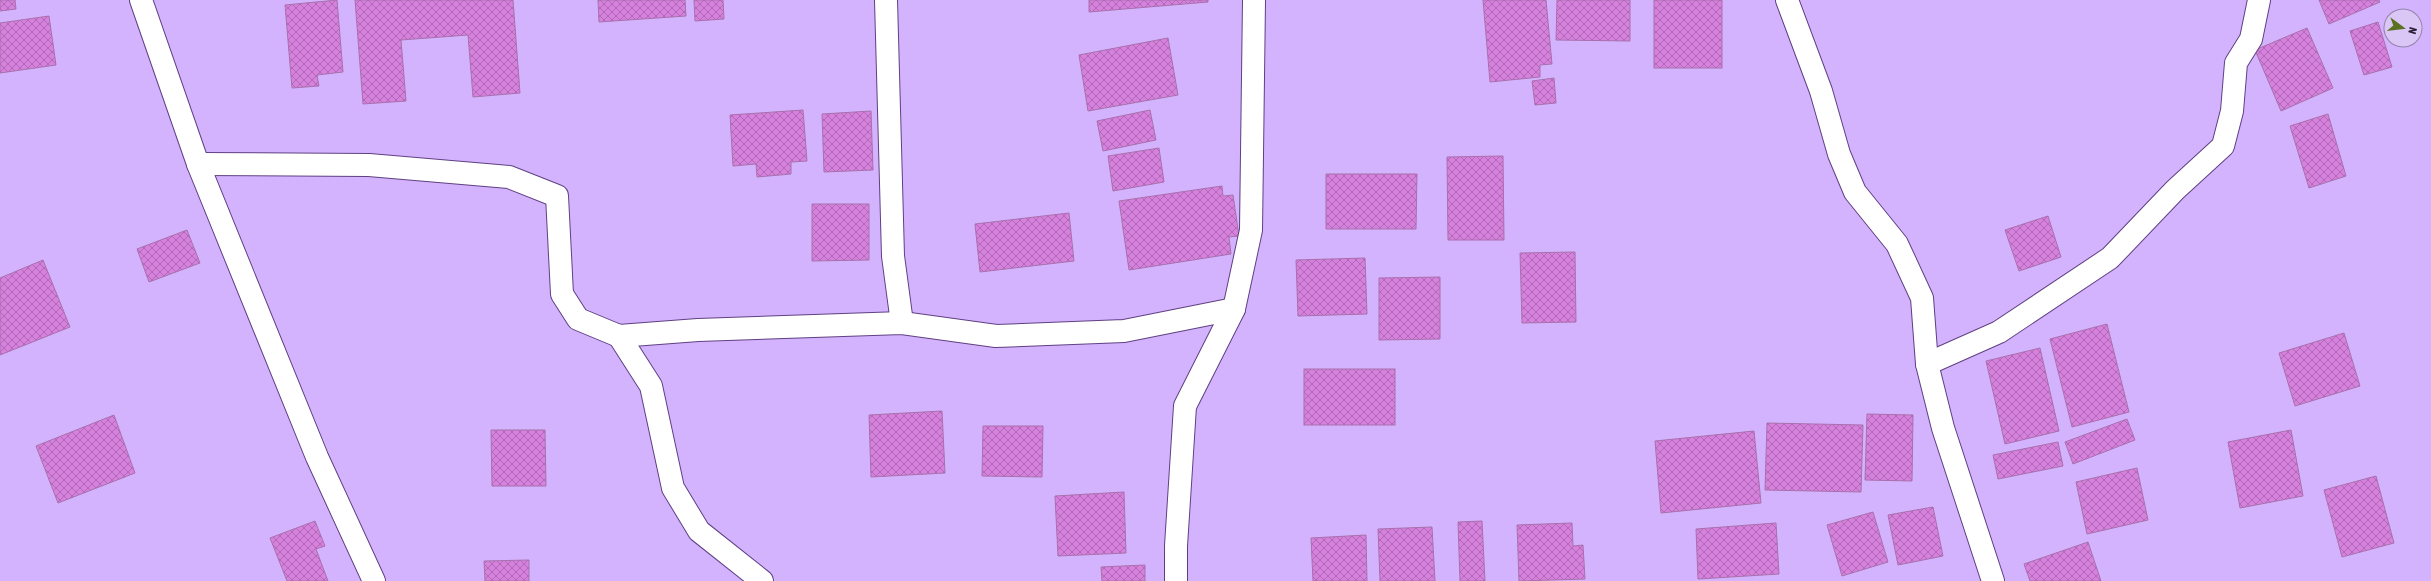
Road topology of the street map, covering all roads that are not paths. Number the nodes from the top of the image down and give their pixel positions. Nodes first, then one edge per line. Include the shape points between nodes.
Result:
1 (141, 0) edge
2 (886, 0) edge
3 (1254, 0) edge
4 (1787, 0) edge
5 (2259, 0) edge
6 (198, 164) junction
7 (1234, 309) junction
8 (902, 323) junction
9 (620, 336) junction
10 (1927, 364) junction
11 (374, 581) edge
12 (762, 581) edge
13 (1176, 581) edge
14 (1994, 581) edge

1 - 6 street
2 - 8 street via 893,256
3 - 7 street via 1251,230
4 - 10 street via 1820,91 1839,154 1855,192 1897,244 1922,298
5 - 10 street via 2251,39 2236,63 2232,111 2223,146 2175,190 2110,258 2000,332
6 - 9 street via 369,165 509,177 557,196 562,294 578,319
6 - 11 street via 317,457
7 - 8 street via 1124,331 996,336
7 - 13 street via 1185,406
8 - 9 street via 698,330
9 - 12 street via 651,386 673,488 699,531
10 - 14 street via 1943,428

